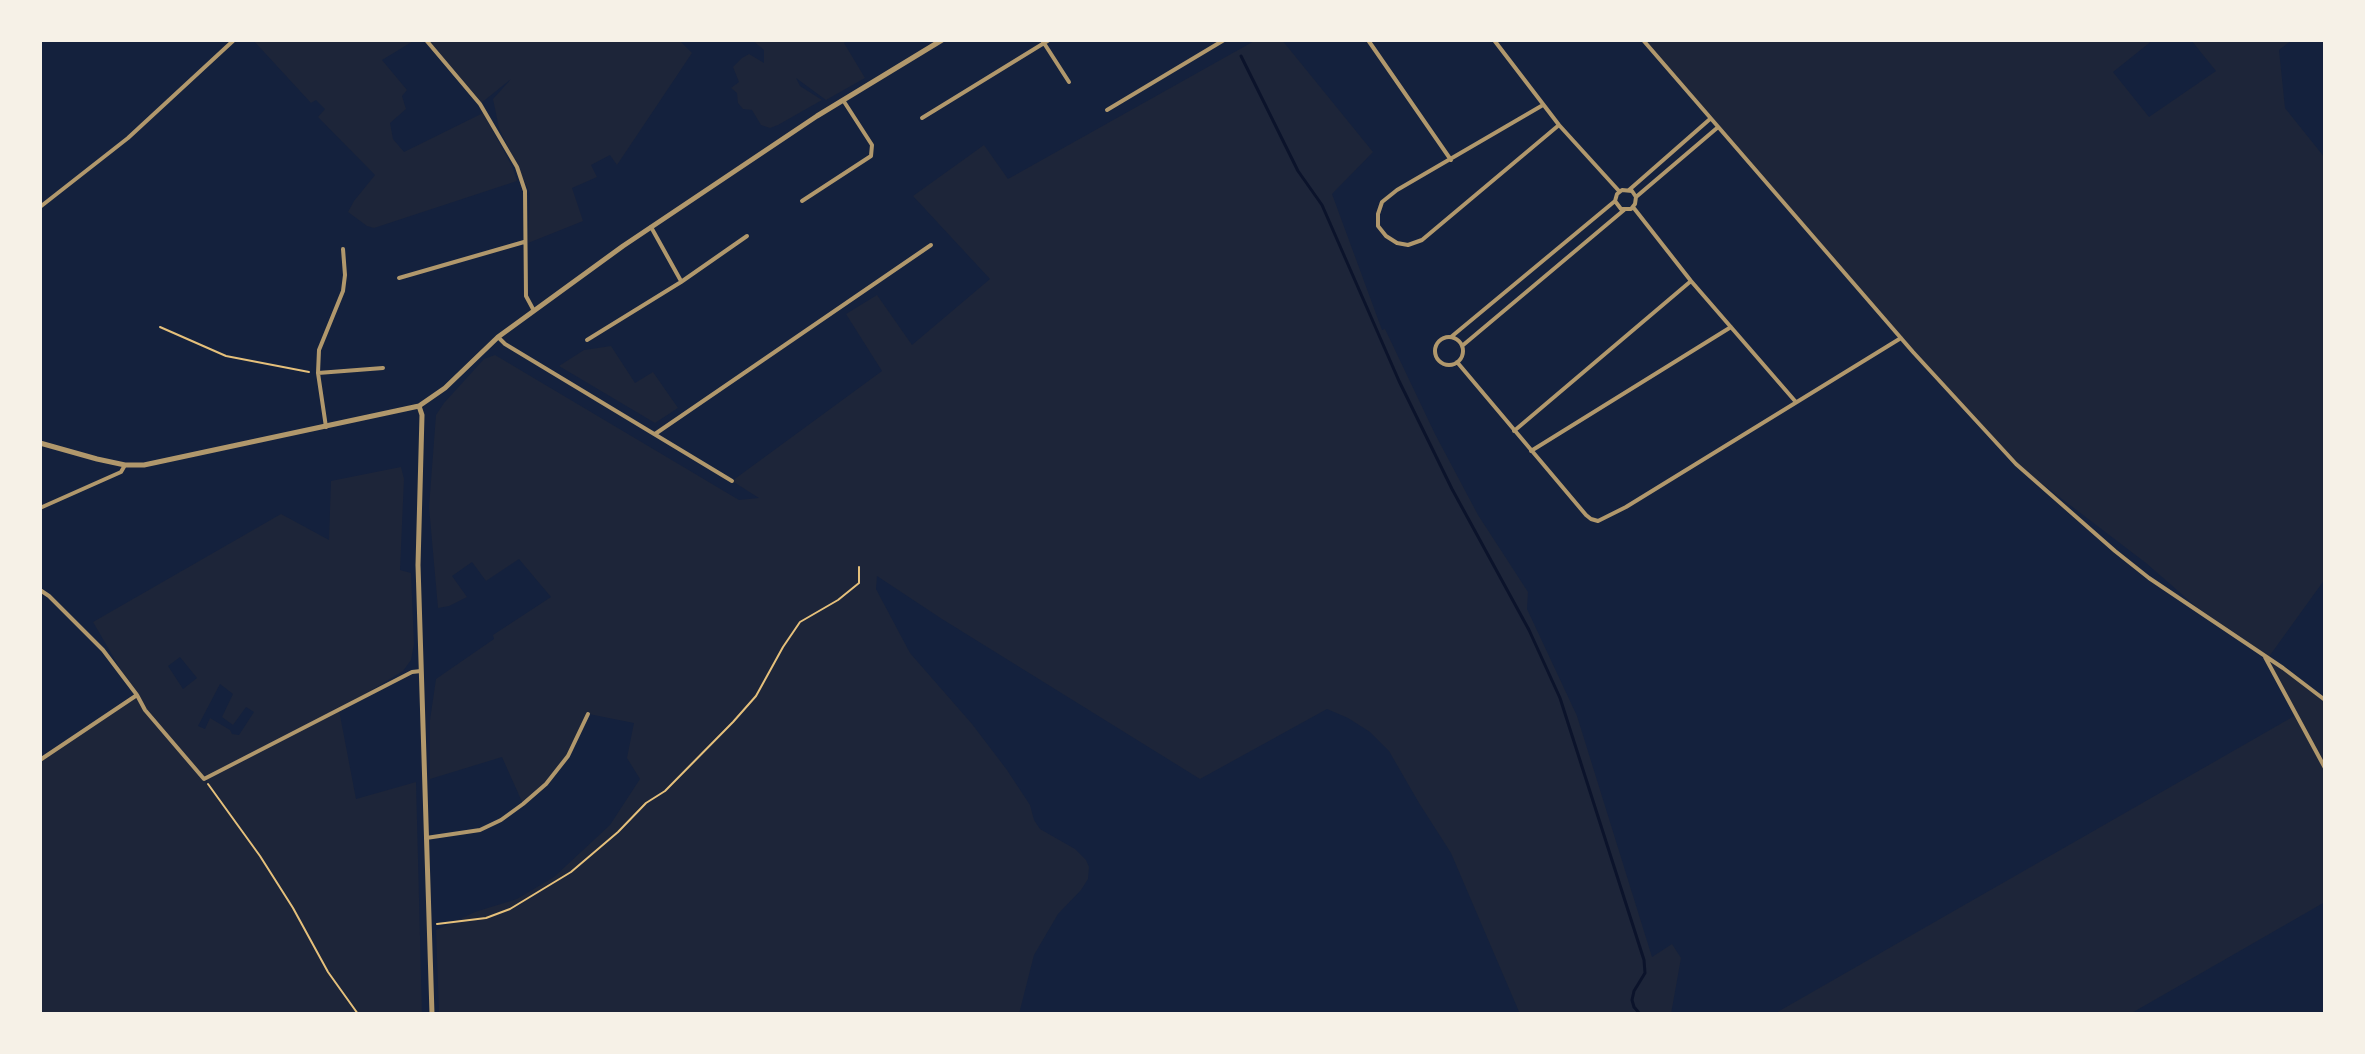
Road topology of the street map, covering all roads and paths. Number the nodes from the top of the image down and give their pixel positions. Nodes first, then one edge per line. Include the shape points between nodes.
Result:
1 (234, 40) edge
2 (426, 40) edge
3 (942, 40) edge
4 (1224, 40) edge
5 (1368, 40) edge
6 (1494, 40) edge
7 (1643, 40) edge
8 (1045, 41) edge
9 (1069, 82) dead end
10 (843, 100) junction
11 (1543, 105) junction
12 (1107, 110) dead end
13 (922, 118) dead end
14 (1710, 119) junction
15 (1559, 125) junction
16 (1717, 128) junction
17 (1451, 160) junction
18 (1629, 190) junction
19 (1619, 191) junction
20 (1636, 197) junction
21 (802, 201) dead end
22 (1615, 201) junction
23 (40, 207) edge
24 (1633, 207) junction
25 (1624, 210) junction
26 (651, 227) junction
27 (747, 236) dead end
28 (524, 242) junction
29 (931, 245) dead end
30 (343, 249) dead end
31 (399, 278) dead end
32 (1691, 281) junction
33 (681, 282) junction
34 (533, 309) junction
35 (160, 327) dead end
36 (1731, 327) junction
37 (498, 337) junction
38 (1451, 337) junction
39 (1901, 338) junction
40 (587, 340) dead end
41 (1462, 346) junction
42 (1457, 362) junction
43 (383, 368) dead end
44 (318, 373) junction
45 (1795, 401) junction
46 (419, 406) junction
47 (326, 427) junction
48 (1514, 431) junction
49 (655, 434) junction
50 (40, 443) edge
51 (1531, 451) junction
52 (125, 465) junction
53 (732, 481) dead end
54 (40, 508) edge
55 (859, 567) dead end
56 (40, 590) edge
57 (2264, 655) junction
58 (421, 671) junction
59 (137, 695) junction
60 (2325, 700) edge
61 (588, 714) dead end
62 (40, 760) edge
63 (2325, 768) edge
64 (204, 779) junction
65 (426, 838) junction
66 (428, 925) junction
67 (358, 1014) edge
68 (432, 1014) edge

1 - 23 street via 128,138
2 - 28 street via 480,104 517,167 525,191
3 - 10 street
4 - 12 street
5 - 17 street
6 - 11 street
7 - 14 street
8 - 9 street
8 - 13 street
10 - 21 street via 872,145 871,156
10 - 26 street
11 - 15 street
11 - 17 street
14 - 16 street
14 - 18 street
15 - 17 street via 1422,240 1408,245 1386,236 1378,226 1382,202
15 - 19 street
16 - 20 street
16 - 39 street
18 - 19 street
18 - 20 street
19 - 22 street
20 - 24 street
22 - 25 street
22 - 38 street
24 - 25 street
24 - 32 street
25 - 41 street
26 - 33 street
26 - 34 street
27 - 33 street
28 - 31 street
28 - 34 street via 526,296
29 - 49 street
30 - 44 street via 343,291 319,350
32 - 36 street
32 - 48 street
33 - 40 street
34 - 37 street
35 - 44 path via 226,356
36 - 45 street
36 - 51 street
37 - 46 street
37 - 49 street
38 - 41 street
38 - 42 street via 1439,342 1436,355 1444,364
39 - 45 street
39 - 57 street via 2016,464 2104,542
41 - 42 street
42 - 48 street
43 - 44 street
44 - 47 street
45 - 51 street via 1598,521 1586,515
46 - 47 street
46 - 58 street
47 - 52 street via 163,462
48 - 51 street
49 - 53 street
50 - 52 street
52 - 54 street via 121,472
55 - 66 path via 859,583 800,622 756,696 733,722 665,791 571,872 498,914
56 - 59 street via 103,650
57 - 60 street
57 - 63 street
58 - 64 street
58 - 65 street
59 - 62 street
59 - 64 street
61 - 65 street via 568,756 523,804 480,830
64 - 67 path via 260,856
65 - 66 street
66 - 68 street

